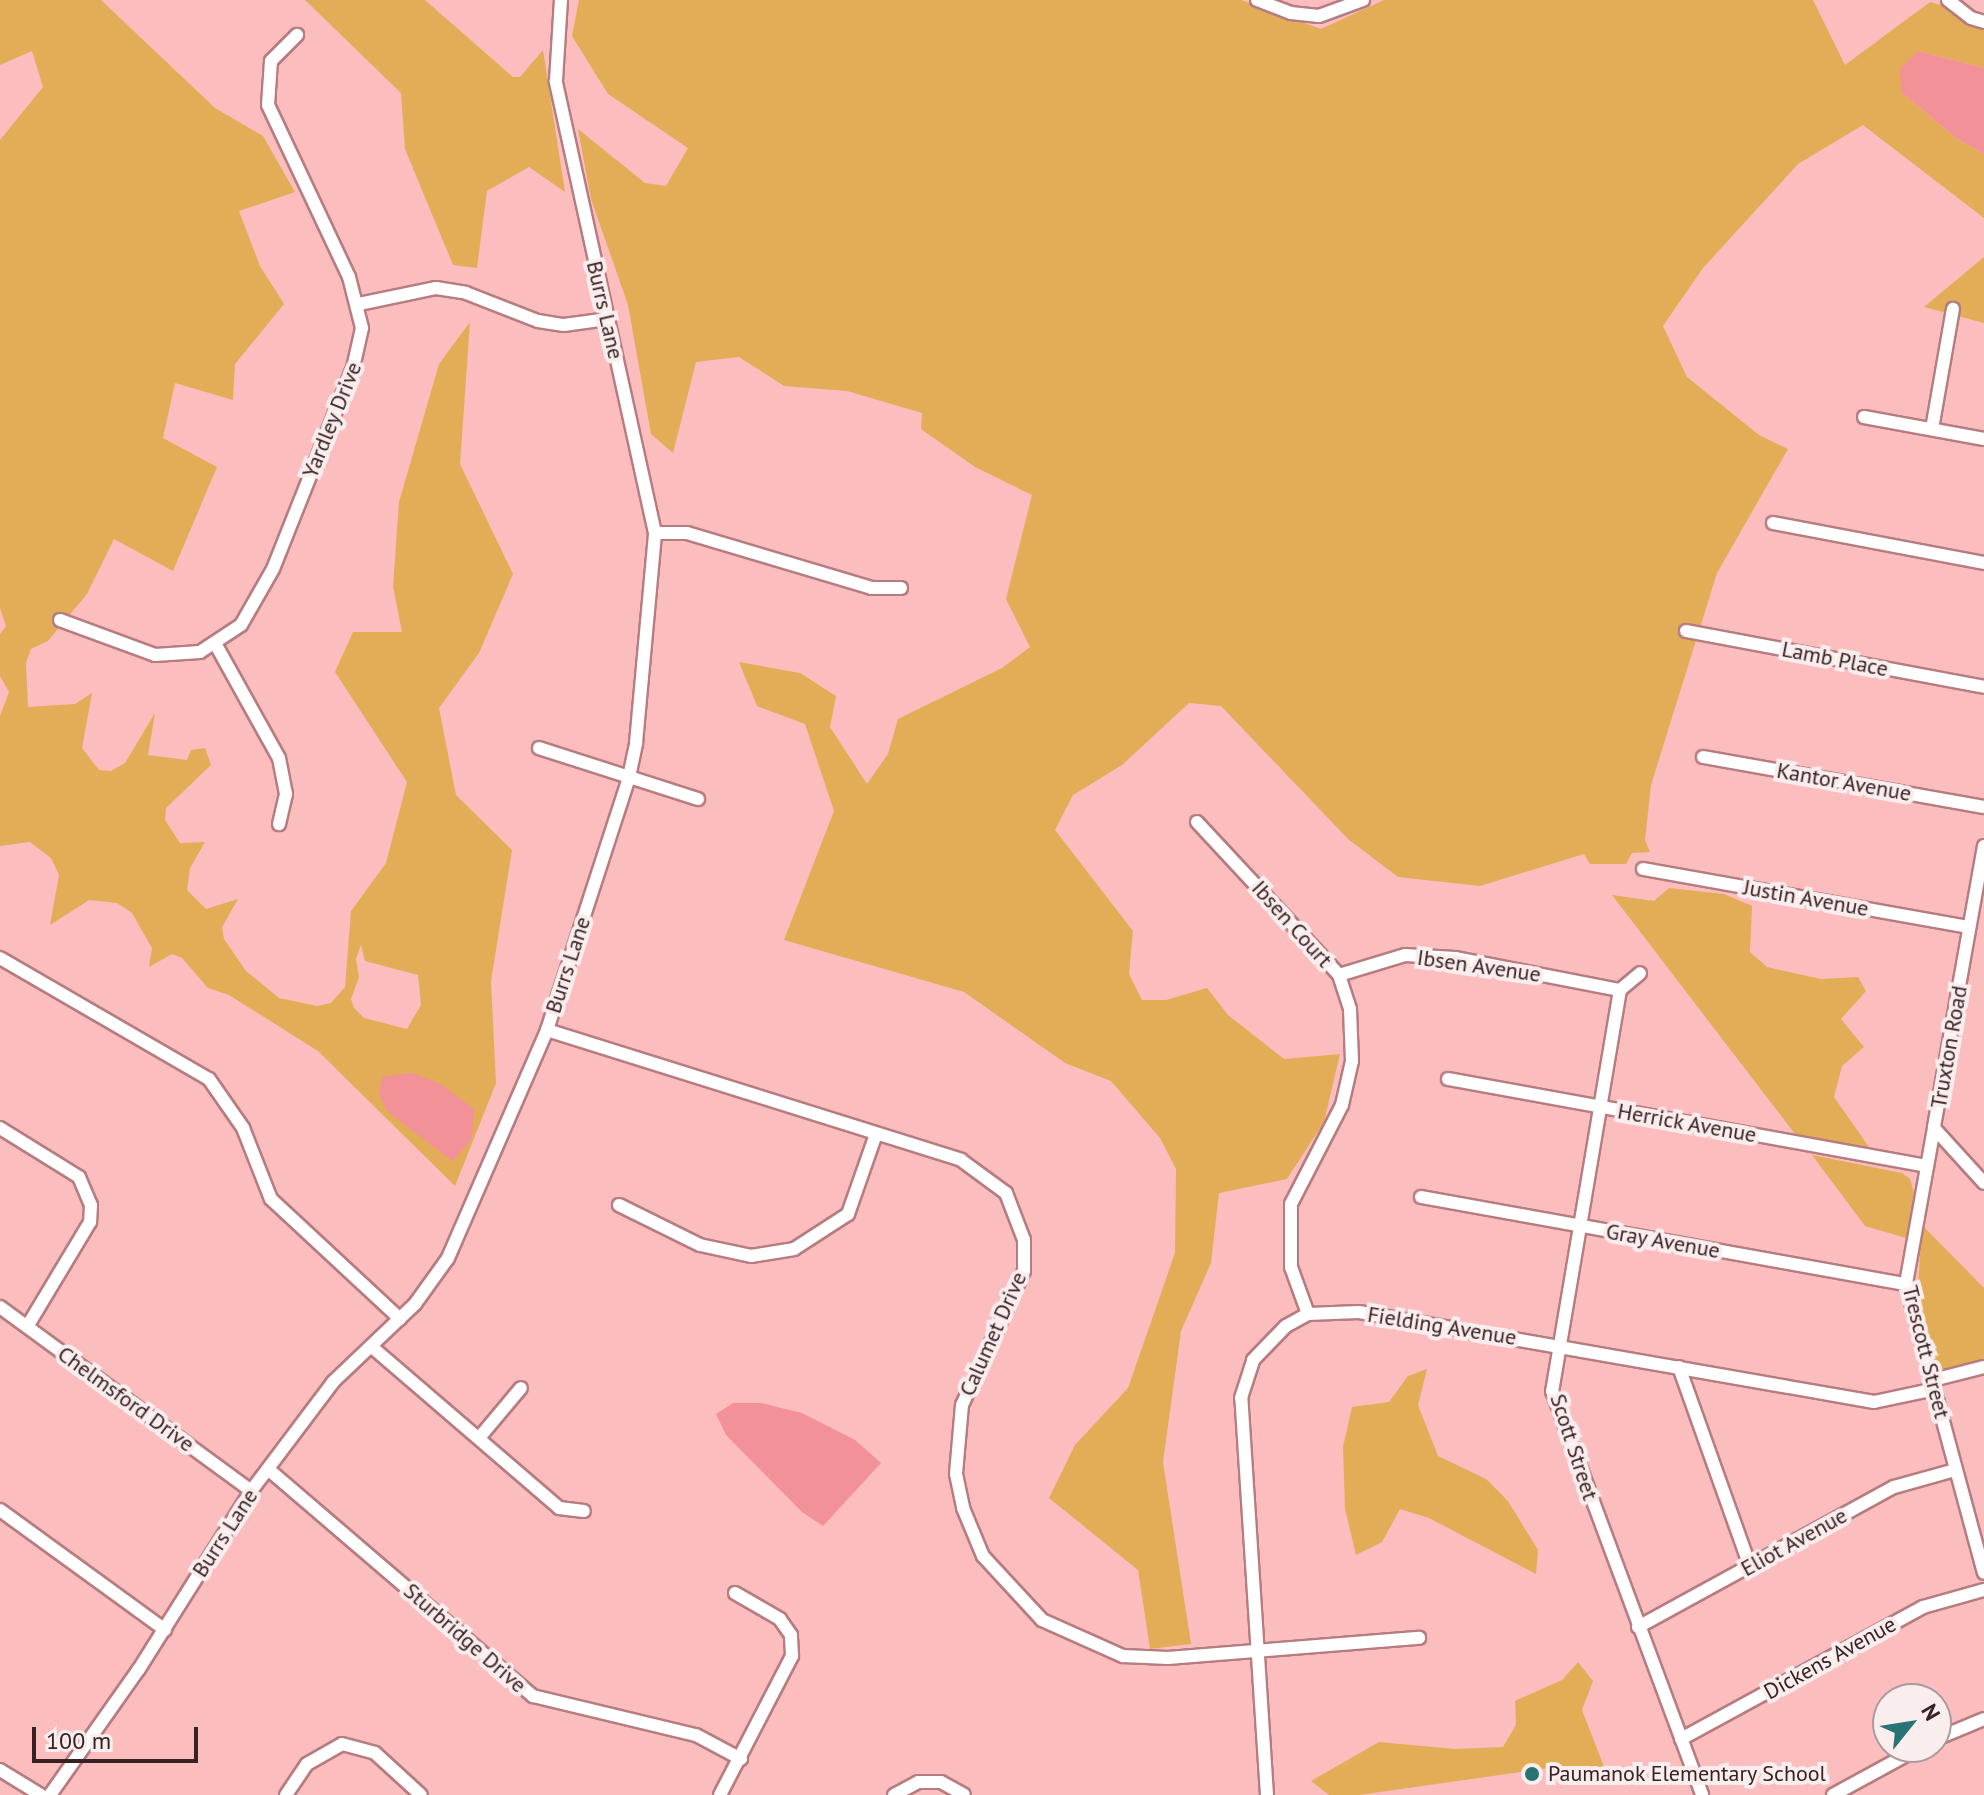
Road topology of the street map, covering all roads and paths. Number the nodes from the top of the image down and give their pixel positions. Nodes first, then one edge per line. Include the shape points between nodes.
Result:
1 (561, 0) edge
2 (1257, 0) edge
3 (1363, 0) edge
4 (1948, 0) edge
5 (1984, 22) edge
6 (297, 35) dead end
7 (359, 304) junction
8 (1953, 309) dead end
9 (607, 319) junction
10 (1864, 417) dead end
11 (1932, 429) junction
12 (1984, 439) edge
13 (1773, 523) dead end
14 (655, 533) junction
15 (1984, 563) edge
16 (901, 588) dead end
17 (60, 620) dead end
18 (1686, 631) dead end
19 (216, 645) junction
20 (1984, 687) edge
21 (539, 748) dead end
22 (1703, 757) dead end
23 (629, 777) junction
24 (698, 799) dead end
25 (1984, 807) edge
26 (1197, 822) dead end
27 (279, 824) dead end
28 (1984, 846) edge
29 (1643, 869) dead end
30 (1969, 927) junction
31 (0, 958) edge
32 (1640, 973) dead end
33 (1339, 975) junction
34 (1620, 990) junction
35 (547, 1030) junction
36 (1448, 1079) dead end
37 (1599, 1107) junction
38 (0, 1128) edge
39 (1934, 1128) junction
40 (876, 1134) junction
41 (1927, 1166) junction
42 (1984, 1183) edge
43 (1421, 1197) dead end
44 (619, 1205) dead end
45 (1580, 1227) junction
46 (1906, 1284) junction
47 (0, 1307) edge
48 (1308, 1314) junction
49 (400, 1319) junction
50 (27, 1327) junction
51 (1559, 1346) junction
52 (372, 1347) junction
53 (1679, 1367) junction
54 (1984, 1367) edge
55 (1934, 1384) junction
56 (521, 1388) dead end
57 (479, 1438) junction
58 (268, 1469) junction
59 (1955, 1470) junction
60 (251, 1491) junction
61 (0, 1510) edge
62 (584, 1511) dead end
63 (1750, 1566) junction
64 (1984, 1573) edge
65 (1984, 1590) edge
66 (735, 1593) dead end
67 (1638, 1627) junction
68 (165, 1630) junction
69 (1419, 1638) dead end
70 (1258, 1651) junction
71 (1984, 1719) edge
72 (1952, 1732) edge
73 (1681, 1739) junction
74 (741, 1759) junction
75 (1892, 1763) edge
76 (0, 1770) edge
77 (41, 1795) edge
78 (50, 1795) edge
79 (286, 1795) edge
80 (421, 1795) edge
81 (720, 1795) edge
82 (894, 1795) edge
83 (964, 1795) edge
84 (1267, 1795) edge
85 (1702, 1795) edge
86 (1833, 1795) edge

1 - 9 street, Burrs Lane via 556,81
2 - 3 street via 1291,13 1319,16
4 - 5 street
6 - 7 street, Yardley Drive via 271,61 268,105
7 - 9 street via 436,288 466,293 538,321 564,325
7 - 19 street, Yardley Drive via 360,349 273,569 250,613
8 - 11 street
9 - 14 street, Burrs Lane
10 - 11 street
11 - 12 street
13 - 15 street
14 - 16 street via 687,533 871,588
14 - 23 street, Burrs Lane
17 - 19 street, Yardley Drive via 155,655 181,656
18 - 20 street, Lamb Place
19 - 27 street via 279,758 286,794
21 - 23 street
22 - 25 street, Kantor Avenue
23 - 24 street
23 - 35 street, Burrs Lane
26 - 33 street, Ibsen Court
28 - 30 street, Truxton Road
29 - 30 street, Justin Avenue
30 - 39 street, Truxton Road
31 - 49 street via 209,1079 243,1128 271,1199
32 - 34 street
33 - 34 street, Ibsen Avenue via 1383,959 1418,956
33 - 48 street, Ibsen Court via 1350,1009 1352,1061 1332,1130 1297,1189 1287,1236 1291,1267
34 - 37 street, Scott Street
35 - 40 street, Calumet Drive
35 - 49 street, Burrs Lane via 448,1258
36 - 37 street, Herrick Avenue
37 - 41 street, Herrick Avenue
37 - 45 street, Scott Street
38 - 50 street via 79,1177 91,1205 90,1222
39 - 41 street, Trescott Street
39 - 42 street, Truxton Road
40 - 44 street via 848,1214 794,1249 751,1256 700,1245
40 - 70 street, Calumet Drive via 961,1160 990,1177 1017,1212 1024,1271 972,1376 957,1430 956,1474 963,1508 983,1556 1042,1620 1123,1656
41 - 46 street, Trescott Street
43 - 45 street, Gray Avenue
45 - 46 street, Gray Avenue
45 - 51 street, Scott Street
46 - 55 street, Trescott Street
47 - 50 street, Chelmsford Drive
48 - 51 street, Fielding Avenue via 1359,1312
48 - 70 street via 1267,1342 1244,1378 1241,1398
49 - 52 street, Burrs Lane
50 - 60 street, Chelmsford Drive
51 - 53 street, Fielding Avenue
51 - 67 street, Scott Street via 1552,1391
52 - 57 street
52 - 58 street, Burrs Lane via 333,1382
53 - 55 street, Fielding Avenue via 1874,1402
53 - 63 street
54 - 55 street, Fielding Avenue
55 - 59 street, Trescott Street
56 - 57 street
57 - 62 street via 559,1508
58 - 60 street, Burrs Lane
58 - 74 street, Sturbridge Drive via 533,1696 696,1735
59 - 63 street, Eliot Avenue via 1894,1487
59 - 64 street, Trescott Street
60 - 68 street, Burrs Lane
61 - 68 street
63 - 67 street, Eliot Avenue
65 - 73 street, Dickens Avenue via 1923,1607
66 - 74 street via 780,1619 791,1635 792,1656
67 - 73 street, Scott Street
68 - 78 street, Burrs Lane
69 - 70 street, Calumet Drive
70 - 84 street
71 - 72 street
73 - 85 street, Scott Street
74 - 81 street
75 - 86 street
76 - 77 street
79 - 80 street via 307,1764 342,1744 375,1753
82 - 83 street via 918,1782 941,1782

